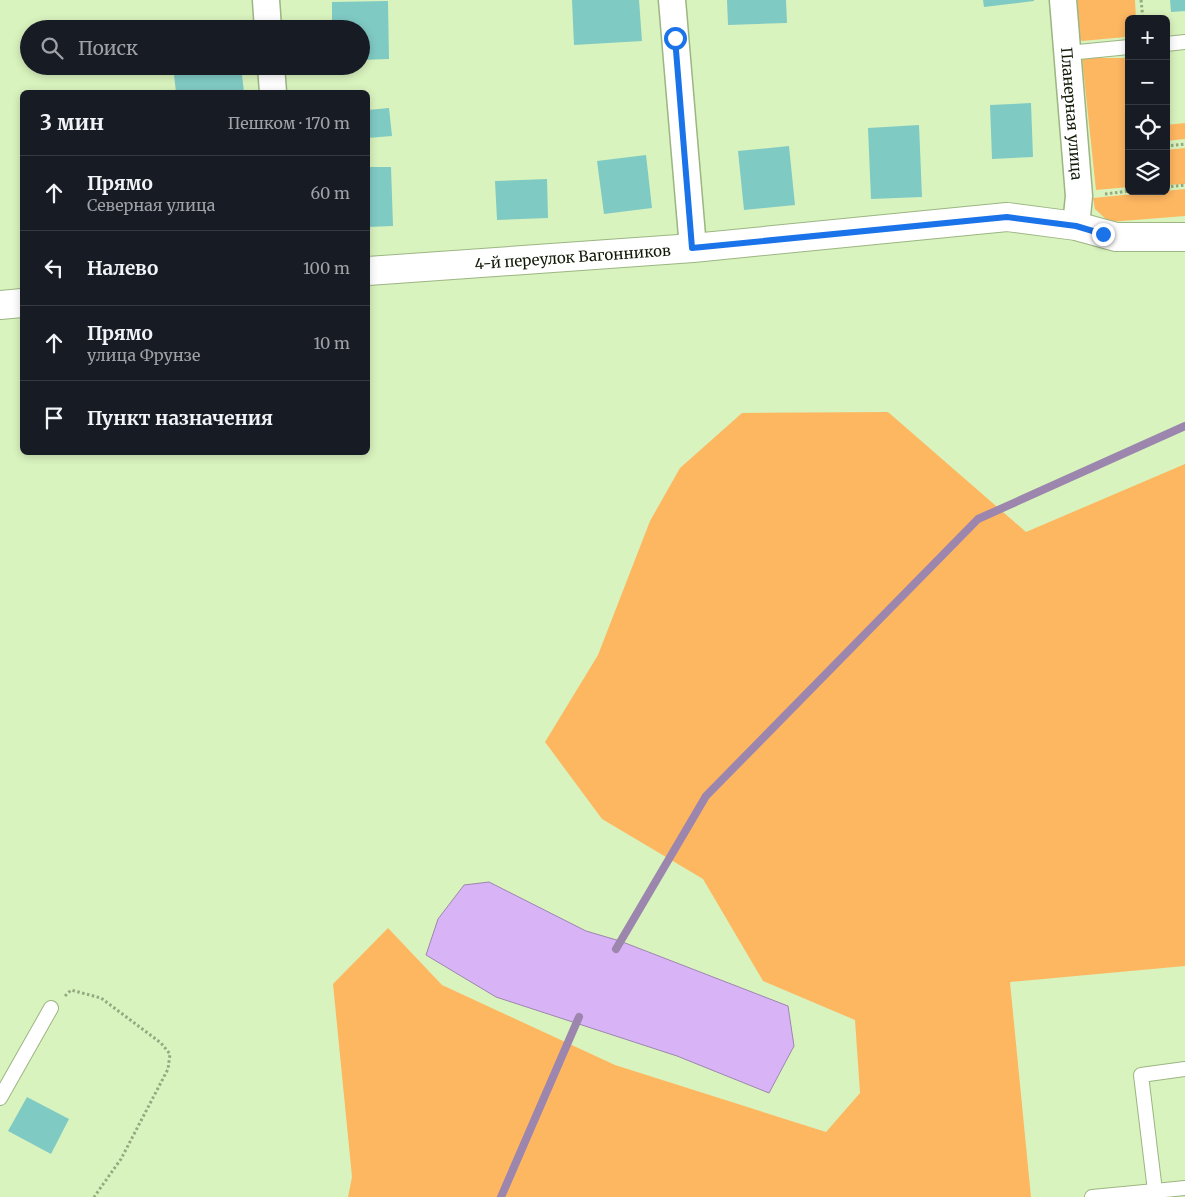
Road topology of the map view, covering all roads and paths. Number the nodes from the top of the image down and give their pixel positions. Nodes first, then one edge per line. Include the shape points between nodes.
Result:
1 (266, 0) edge
2 (672, 0) edge
3 (1063, 0) edge
4 (1141, 0) edge
5 (1143, 15) edge
6 (267, 20) edge
7 (1185, 42) edge
8 (1170, 44) edge
9 (1125, 48) edge
10 (1068, 53) junction
11 (272, 75) edge
12 (273, 90) edge
13 (1185, 144) edge
14 (1170, 146) edge
15 (1185, 185) edge
16 (1170, 187) edge
17 (1076, 226) junction
18 (1185, 236) edge
19 (692, 248) junction
20 (370, 271) edge
21 (20, 303) edge
22 (0, 305) edge
23 (51, 1008) joint
24 (1185, 1069) edge
25 (0, 1098) edge
26 (1185, 1188) edge
27 (1155, 1191) junction
28 (94, 1197) edge
29 (1092, 1197) edge

1 - 6 street
2 - 19 street
3 - 10 street, Планерная улица
4 - 5 path
7 - 8 lane
9 - 10 lane
10 - 17 street, Планерная улица via 1079,196
11 - 12 street
13 - 14 path
15 - 16 path
17 - 18 street, 4-й переулок Вагонников via 1116,237
17 - 19 street, 4-й переулок Вагонников via 1007,217
19 - 20 street, 4-й переулок Вагонников
21 - 22 street
23 - 25 lane
23 - 28 path via 71,990 101,998 161,1043 170,1054 168,1069 121,1159
24 - 27 lane via 1141,1075
26 - 27 lane
27 - 29 lane

